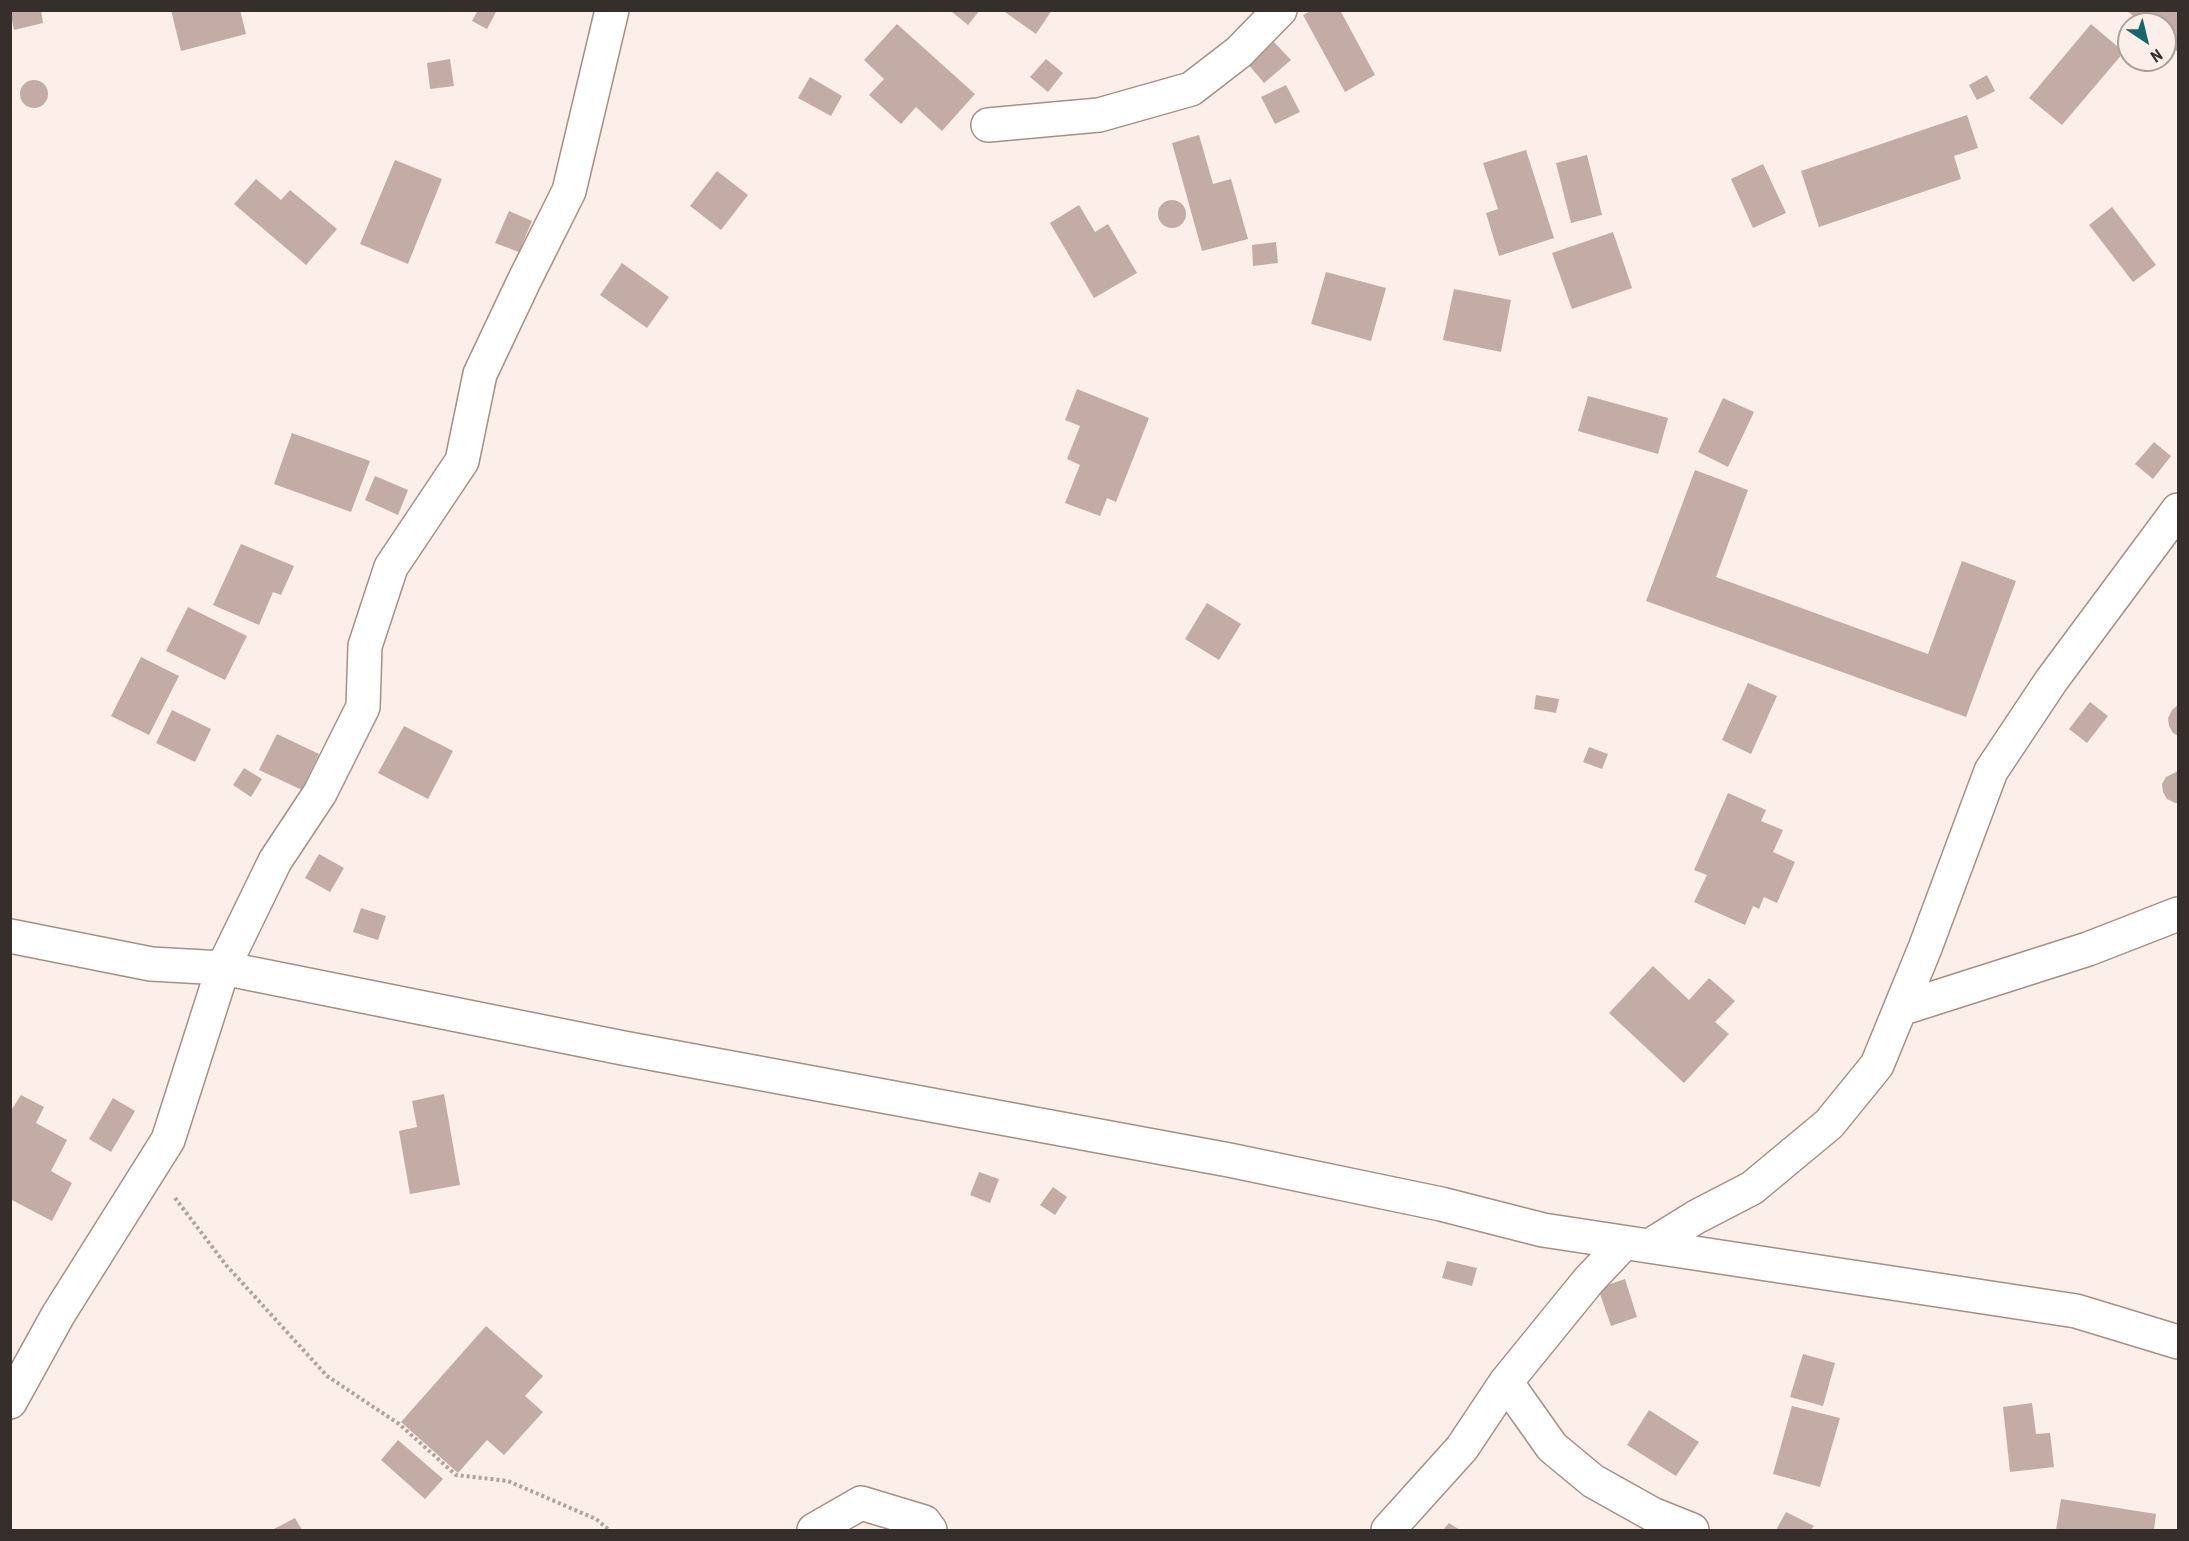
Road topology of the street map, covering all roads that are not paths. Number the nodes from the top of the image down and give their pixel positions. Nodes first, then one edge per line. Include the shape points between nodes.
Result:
1 (612, 10) edge
2 (1280, 10) edge
3 (988, 125) dead end
4 (2178, 510) edge
5 (2178, 915) edge
6 (10, 936) edge
7 (223, 968) junction
8 (1900, 1009) junction
9 (1637, 1244) junction
10 (2178, 1342) edge
11 (1506, 1382) junction
12 (10, 1402) edge
13 (814, 1530) edge
14 (930, 1530) edge
15 (1388, 1530) edge
16 (1692, 1530) edge

1 - 7 street via 569,191 480,374 462,461 391,567 365,646 363,707 320,793 275,861
2 - 3 street via 1239,52 1191,89 1099,115
4 - 8 street via 2051,681 1991,771
5 - 8 street via 2088,949
6 - 7 street via 151,964
7 - 9 street via 634,1050 1228,1160 1441,1204 1543,1230
7 - 12 street via 168,1140 58,1315
8 - 9 street via 1877,1065 1829,1124 1752,1188
9 - 10 street via 2076,1311
9 - 11 street via 1589,1280
11 - 15 street via 1462,1448
11 - 16 street via 1552,1447 1593,1481 1652,1514
13 - 14 street via 861,1503 924,1522

